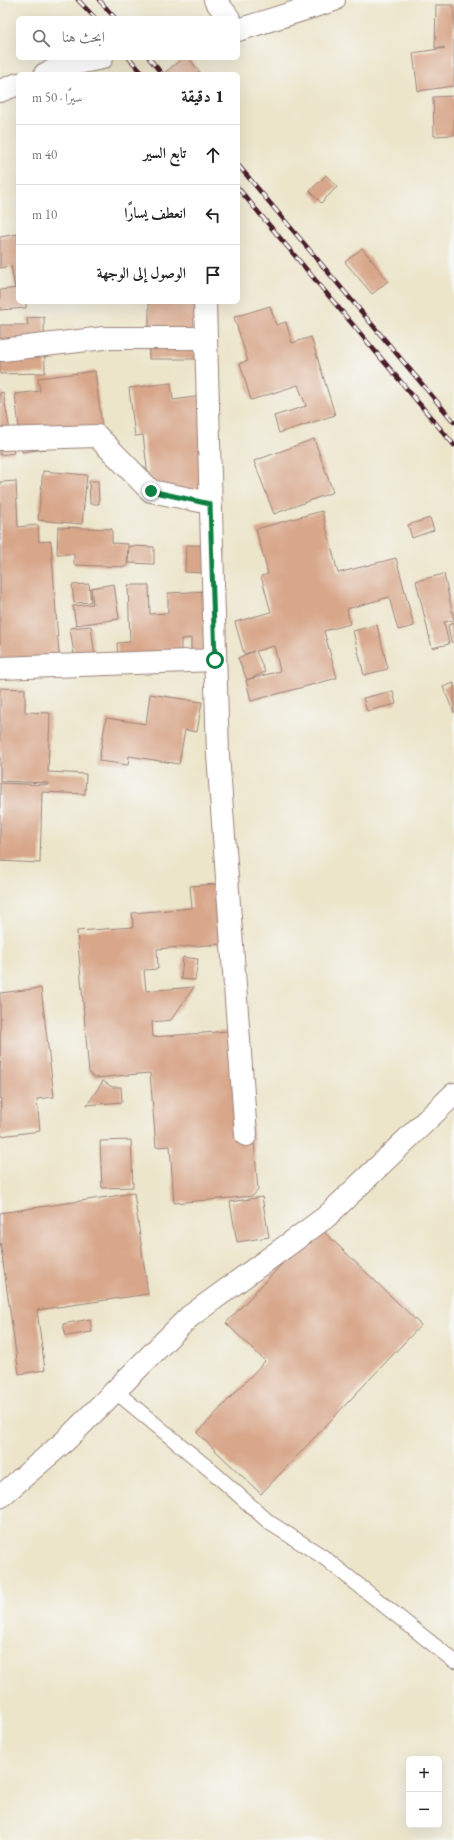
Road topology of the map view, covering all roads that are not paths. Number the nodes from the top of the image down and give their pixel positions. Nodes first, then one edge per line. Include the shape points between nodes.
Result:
1 (216, 0) edge
2 (334, 0) edge
3 (228, 16) edge
4 (240, 29) edge
5 (97, 60) edge
6 (72, 70) edge
7 (58, 72) edge
8 (16, 85) edge
9 (0, 91) edge
10 (205, 304) edge
11 (206, 338) junction
12 (2, 350) dead end
13 (0, 439) edge
14 (210, 504) junction
15 (215, 660) junction
16 (0, 668) edge
17 (454, 1094) edge
18 (246, 1135) dead end
19 (115, 1391) junction
20 (0, 1497) edge
21 (454, 1661) edge

1 - 3 street
2 - 4 street
5 - 6 street
6 - 7 street
8 - 9 street
10 - 11 street
11 - 12 street via 104,338
11 - 14 street
13 - 14 street via 97,436 151,491
14 - 15 street
15 - 16 street
15 - 18 street via 218,755
17 - 19 street via 326,1217 189,1317
19 - 20 street via 65,1441
19 - 21 lane via 270,1523 322,1556

